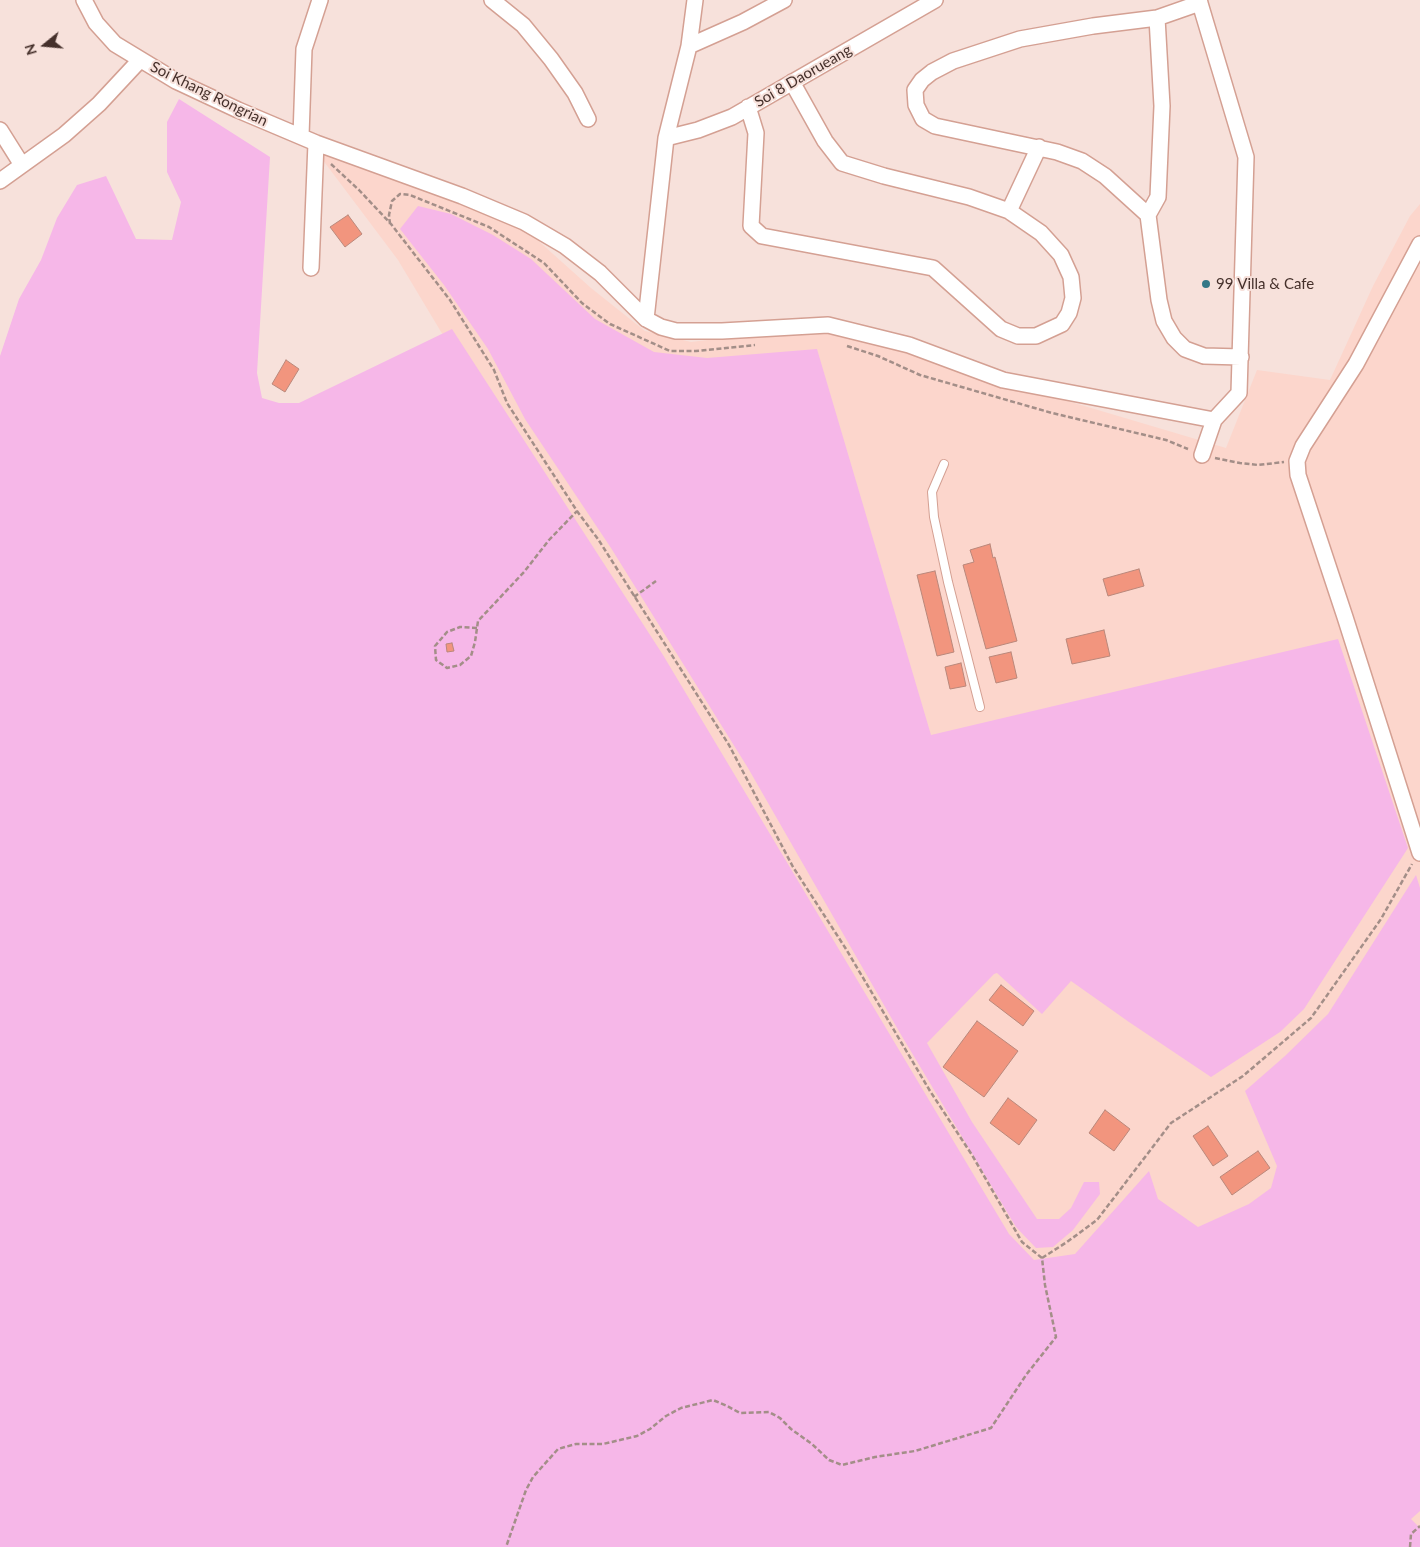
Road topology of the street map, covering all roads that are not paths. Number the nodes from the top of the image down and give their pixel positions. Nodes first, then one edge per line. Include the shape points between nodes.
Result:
1 (84, 0) edge
2 (320, 0) edge
3 (492, 0) edge
4 (695, 0) edge
5 (784, 0) edge
6 (935, 0) edge
7 (1200, 1) edge
8 (1157, 18) junction
9 (689, 46) junction
10 (140, 60) junction
11 (792, 82) junction
12 (748, 107) junction
13 (588, 119) dead end
14 (0, 130) edge
15 (301, 136) junction
16 (666, 138) junction
17 (316, 143) junction
18 (1039, 147) junction
19 (22, 165) junction
20 (0, 181) edge
21 (1008, 211) junction
22 (1148, 215) junction
23 (1420, 244) edge
24 (311, 268) dead end
25 (646, 319) junction
26 (1240, 356) junction
27 (1214, 420) junction
28 (1202, 455) road end
29 (944, 464) dead end
30 (980, 707) dead end
31 (1420, 852) edge

1 - 10 street, Soi Khang Rongrian via 96,23 115,44
2 - 15 street via 304,50
3 - 13 street via 523,25 551,58
4 - 9 street
5 - 9 street
6 - 11 street, Soi 8 Daorueang
7 - 8 street
7 - 26 street via 1246,157
8 - 18 street via 1020,39 953,61 932,72 915,90 916,105 923,119 935,126
8 - 22 street via 1162,106 1158,197
9 - 16 street
10 - 15 street, Soi Khang Rongrian via 238,110
10 - 19 street via 99,104 64,135
11 - 12 street, Soi 8 Daorueang
11 - 21 street via 825,141 842,163
12 - 16 street, Soi 8 Daorueang via 698,130
12 - 21 street via 756,133 751,226 762,236 933,268 1001,329 1018,336 1036,336 1062,324 1069,313 1073,298 1071,277 1061,255 1041,233
14 - 19 street
15 - 17 street, Soi Khang Rongrian
16 - 25 street
17 - 24 street
17 - 25 street, Soi Khang Rongrian via 524,222 565,246 600,273
18 - 21 street
18 - 22 street via 1082,161 1105,176
19 - 20 street
22 - 26 street via 1159,300 1164,320 1174,338 1185,349 1204,356
23 - 31 street via 1356,364 1303,446 1298,461 1298,474
25 - 27 street via 676,331 828,325 909,345 1003,380
26 - 27 street via 1239,394
27 - 28 street
29 - 30 lane via 932,492 934,517

